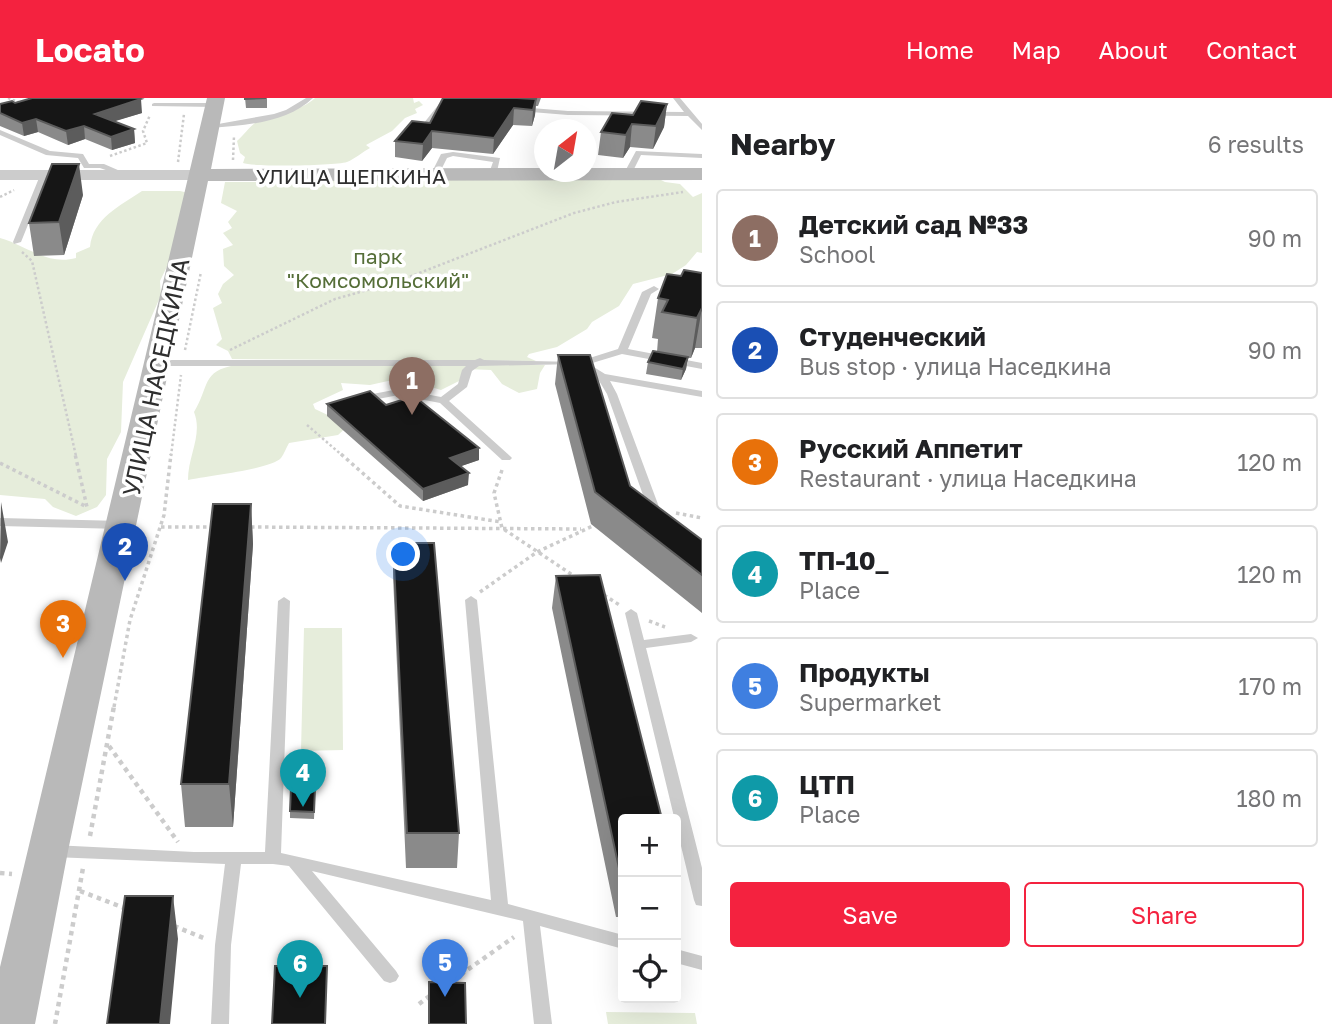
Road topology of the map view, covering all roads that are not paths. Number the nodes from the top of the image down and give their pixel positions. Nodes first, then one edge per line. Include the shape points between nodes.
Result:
1 (310, 98) edge
2 (676, 98) edge
3 (215, 102) edge
4 (154, 105) road end
5 (461, 105) edge
6 (515, 109) edge
7 (690, 114) junction
8 (211, 126) junction
9 (702, 128) edge
10 (0, 132) edge
11 (420, 133) edge
12 (80, 156) joint
13 (702, 156) edge
14 (203, 173) junction
15 (123, 174) junction
16 (44, 175) junction
17 (627, 175) junction
18 (5, 181) edge
19 (695, 182) edge
20 (18, 242) road end
21 (654, 289) dead end
22 (622, 351) junction
23 (480, 361) junction
24 (171, 363) junction
25 (581, 363) junction
26 (702, 366) edge
27 (602, 377) junction
28 (702, 394) edge
29 (349, 401) edge
30 (443, 401) junction
31 (506, 458) road end
32 (0, 522) edge
33 (673, 523) edge
34 (122, 525) junction
35 (471, 600) road end
36 (285, 601) dead end
37 (631, 613) road end
38 (691, 638) road end
39 (639, 645) junction
40 (47, 851) junction
41 (273, 858) junction
42 (234, 859) junction
43 (294, 861) junction
44 (702, 901) edge
45 (500, 908) junction
46 (532, 920) junction
47 (618, 941) edge
48 (681, 957) edge
49 (702, 963) edge
50 (390, 976) dead end
51 (11, 1024) edge
52 (220, 1024) edge
53 (543, 1024) edge

1 - 8 lane via 283,114
2 - 7 lane
3 - 4 lane
3 - 8 main road, УЛИЦА НАСЕДКИНА
5 - 11 lane via 441,105
6 - 7 lane via 629,117
7 - 9 lane
8 - 14 main road, УЛИЦА НАСЕДКИНА
10 - 12 lane via 49,153
12 - 15 lane via 87,166
13 - 17 lane via 639,153
14 - 15 street, УЛИЦА ЩЕПКИНА
14 - 17 main road, УЛИЦА ЩЕПКИНА
14 - 24 main road, УЛИЦА НАСЕДКИНА
15 - 16 street, УЛИЦА ЩЕПКИНА
16 - 18 street, УЛИЦА ЩЕПКИНА
16 - 20 lane
17 - 19 main road, УЛИЦА ЩЕПКИНА
21 - 22 lane via 647,292
22 - 25 lane
22 - 26 lane
23 - 24 lane
23 - 25 lane
23 - 30 lane via 467,370 463,385
24 - 34 main road, УЛИЦА НАСЕДКИНА
25 - 27 lane
27 - 28 lane
27 - 33 lane via 654,509
29 - 30 lane via 399,392
30 - 31 lane
32 - 34 lane
34 - 40 main road, УЛИЦА НАСЕДКИНА
35 - 45 lane
36 - 41 lane
37 - 39 lane
38 - 39 lane
39 - 44 lane
40 - 42 lane
40 - 51 main road, УЛИЦА НАСЕДКИНА
41 - 42 lane
41 - 43 lane
42 - 52 lane via 223,945
43 - 45 lane
43 - 50 lane
45 - 46 lane
46 - 47 lane
46 - 53 lane
48 - 49 lane

